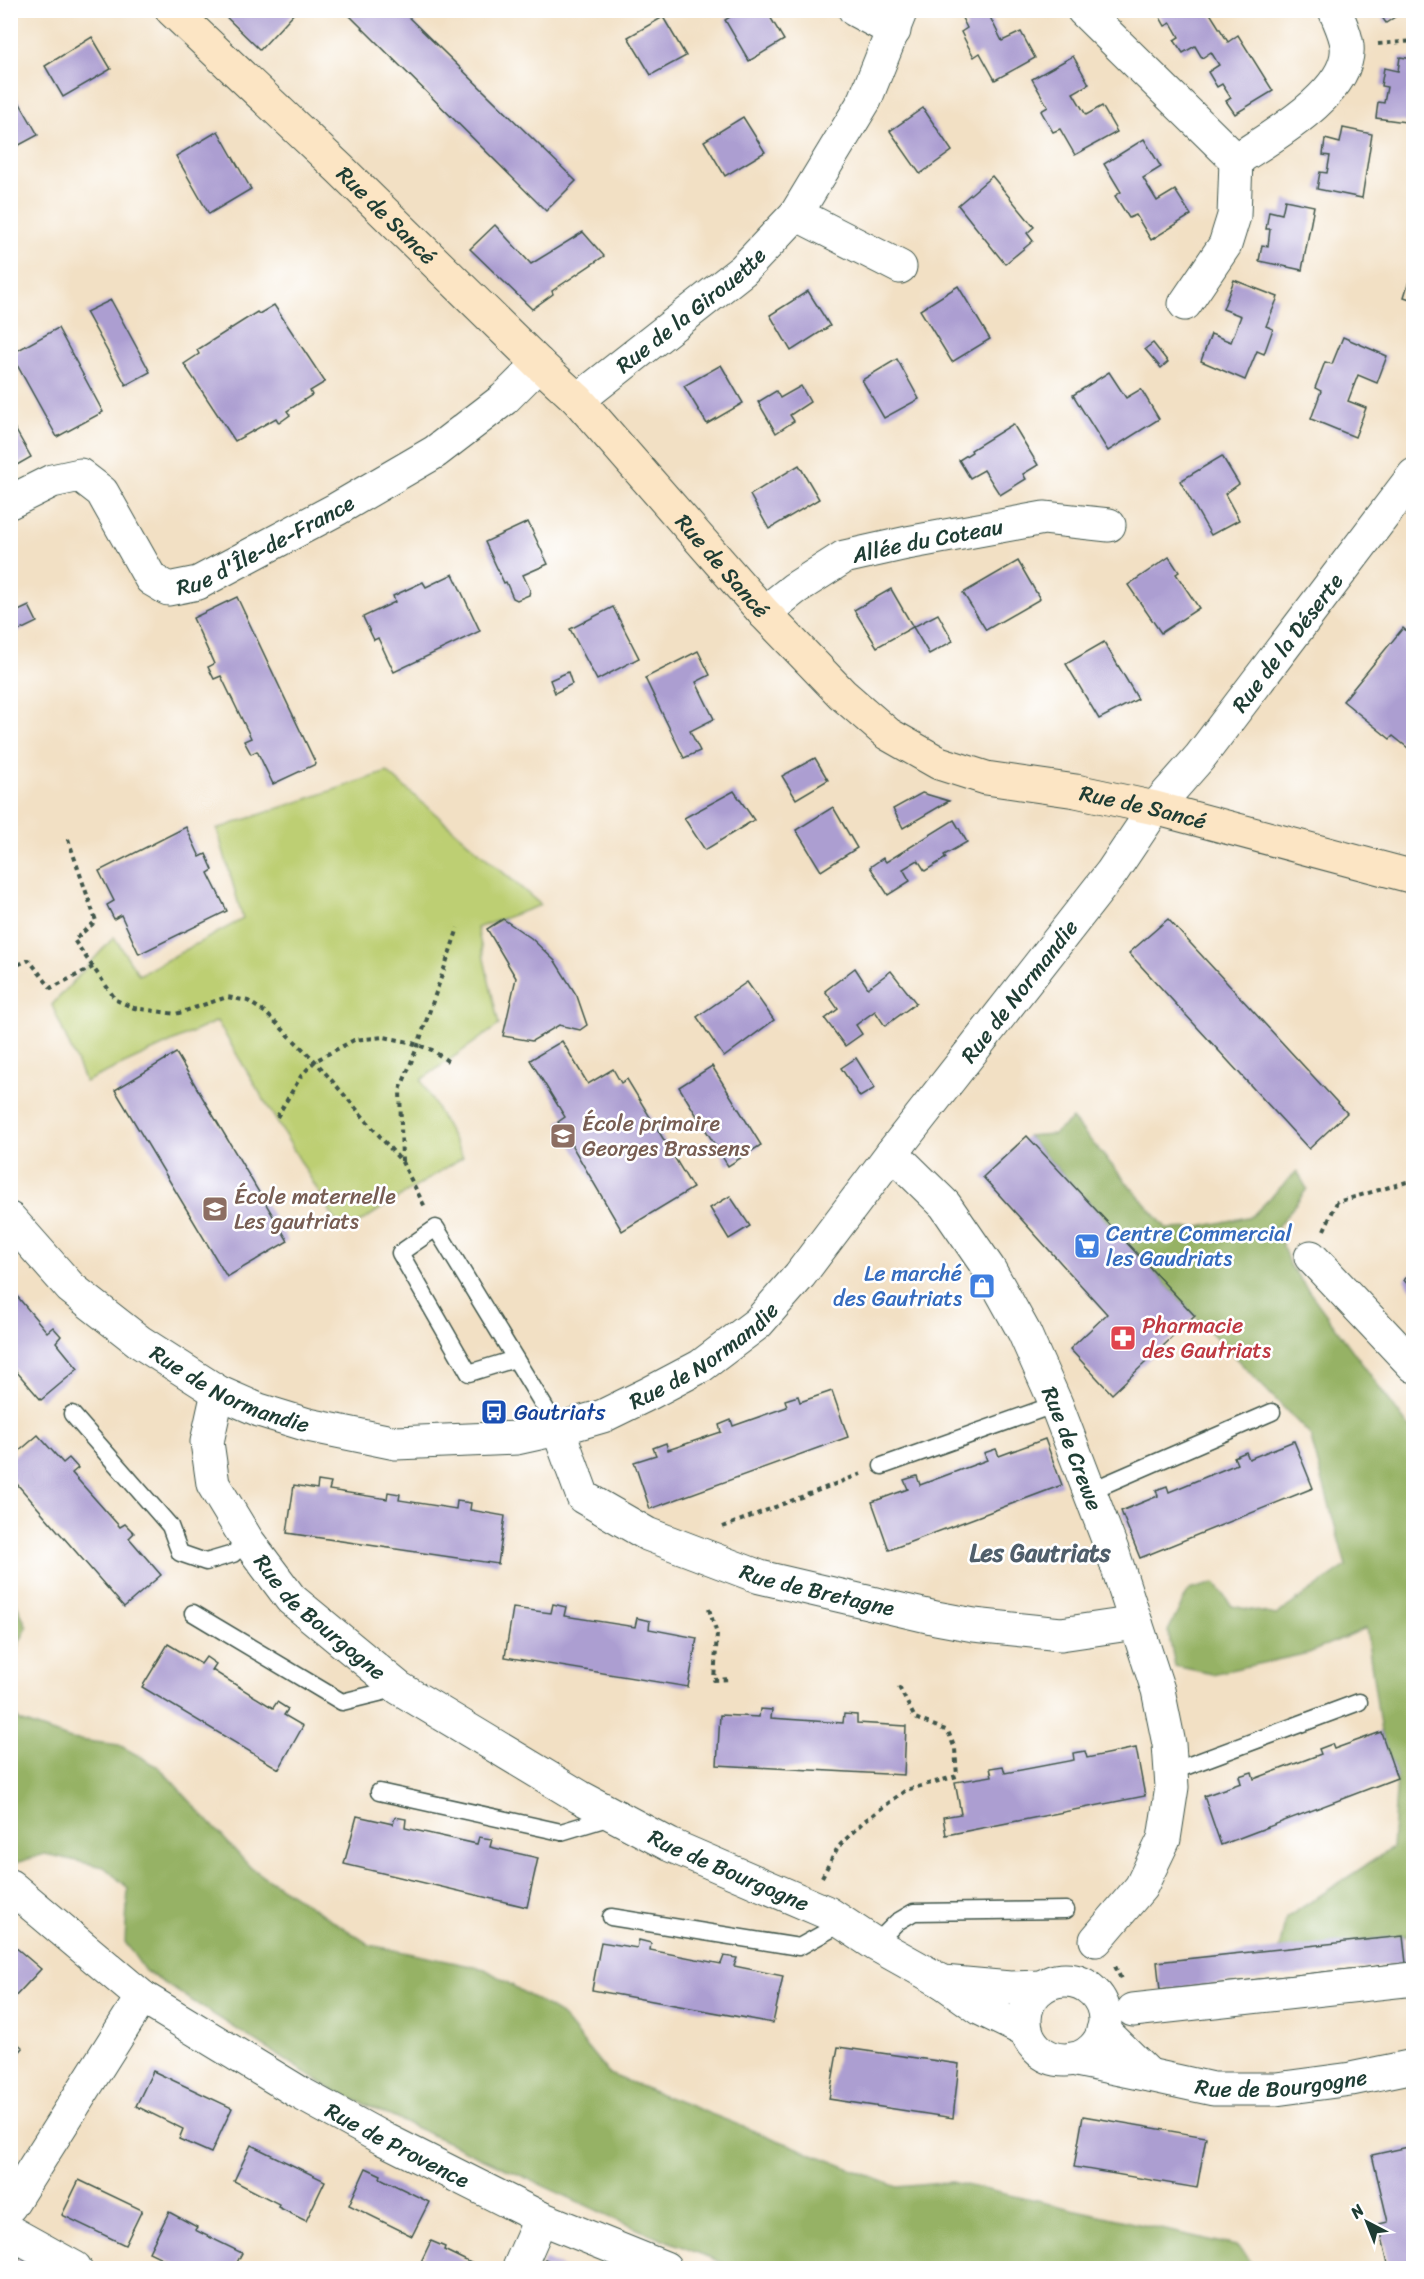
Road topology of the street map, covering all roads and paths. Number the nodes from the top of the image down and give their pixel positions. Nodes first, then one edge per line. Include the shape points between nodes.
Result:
1 (172, 10) edge
2 (855, 10) edge
3 (1083, 10) edge
4 (1335, 10) edge
5 (897, 21) edge
6 (1236, 160) junction
7 (796, 214) junction
8 (900, 267) dead end
9 (1185, 304) dead end
10 (539, 364) junction
11 (578, 400) junction
12 (1413, 475) edge
13 (10, 501) edge
14 (1109, 525) dead end
15 (764, 613) junction
16 (1155, 808) junction
17 (68, 839) dead end
18 (1413, 877) edge
19 (458, 928) dead end
20 (93, 967) junction
21 (10, 968) edge
22 (418, 1045) junction
23 (315, 1062) junction
24 (449, 1062) dead end
25 (277, 1117) dead end
26 (892, 1153) junction
27 (402, 1162) junction
28 (1413, 1180) edge
29 (10, 1219) edge
30 (436, 1228) junction
31 (1311, 1257) joint
32 (515, 1359) junction
33 (1413, 1366) edge
34 (218, 1392) junction
35 (1056, 1404) junction
36 (1272, 1412) dead end
37 (72, 1414) dead end
38 (558, 1429) junction
39 (882, 1466) joint
40 (1090, 1491) junction
41 (247, 1540) junction
42 (702, 1555) junction
43 (709, 1609) dead end
44 (193, 1613) dead end
45 (1136, 1623) junction
46 (731, 1679) dead end
47 (899, 1687) dead end
48 (399, 1688) junction
49 (1359, 1702) dead end
50 (1171, 1772) junction
51 (379, 1792) dead end
52 (614, 1816) junction
53 (13, 1894) edge
54 (807, 1904) junction
55 (1066, 1910) dead end
56 (611, 1917) dead end
57 (844, 1922) junction
58 (1096, 1940) junction
59 (875, 1944) junction
60 (1413, 1979) edge
61 (943, 1982) junction
62 (1050, 1984) junction
63 (142, 1996) junction
64 (1133, 2010) dead end
65 (1101, 2014) junction
66 (1026, 2031) junction
67 (1072, 2059) junction
68 (1413, 2066) edge
69 (1149, 2075) junction
70 (10, 2206) edge
71 (542, 2218) junction
72 (10, 2232) edge
73 (75, 2268) edge
74 (519, 2268) edge
75 (665, 2268) edge

1 - 10 street, Rue de Sancé
2 - 5 street, Rue de la Girouette
3 - 6 street
4 - 6 street via 1347,46 1344,70 1310,111
5 - 7 street, Rue de la Girouette via 864,100
6 - 9 street via 1234,216 1225,245
7 - 8 street
7 - 11 street, Rue de la Girouette via 743,270
10 - 11 street, Rue de Sancé
10 - 13 street, Rue d'Île-de-France via 504,399 435,452 198,583 168,589 151,579 102,492 80,475 52,481
11 - 15 street, Rue de Sancé
12 - 16 street, Rue de la Déserte via 1200,757
14 - 15 street, Allée du Coteau via 1044,519 844,557
15 - 16 street, Rue de Sancé via 842,694 888,734 939,763 986,778 1077,791
16 - 18 street, Rue de Sancé
16 - 26 street, Rue de Normandie via 1112,872
17 - 20 path via 96,921 74,940
19 - 22 path
20 - 21 path via 51,988 29,960
20 - 23 path via 116,1000 134,1008 176,1014 227,996 248,1001 266,1013
22 - 23 path via 384,1036 354,1040
22 - 24 path
22 - 27 path via 400,1090
23 - 25 path via 301,1076
23 - 27 path
26 - 35 street, Rue de Crewe via 945,1205 989,1269
26 - 38 street, Rue de Normandie via 800,1275 758,1323 701,1366 603,1416
27 - 30 path
28 - 31 path via 1337,1202
29 - 34 street, Rue de Normandie via 72,1288 140,1342
30 - 32 lane
30 - 32 lane via 400,1253 469,1373
31 - 33 street
32 - 38 lane
34 - 38 street, Rue de Normandie via 308,1425 396,1443 517,1438
34 - 41 street, Rue de Bourgogne via 207,1442 213,1484
35 - 39 lane
35 - 40 street, Rue de Crewe
36 - 40 lane
37 - 41 lane, Rue de Bourgogne via 170,1526 180,1554 206,1562 232,1554
38 - 42 street, Rue de Bretagne via 583,1497 647,1534
39 - 42 path via 718,1529
40 - 45 street, Rue de Crewe
41 - 48 street, Rue de Bourgogne via 291,1599
42 - 45 street, Rue de Bretagne via 760,1577 974,1625 1061,1634
43 - 46 path via 717,1634 714,1680
44 - 48 lane, Rue de Bourgogne via 342,1702
45 - 50 street, Rue de Crewe via 1158,1690
47 - 54 path via 915,1718 948,1731 955,1749 957,1776 906,1790 863,1822 838,1847
48 - 52 street, Rue de Bourgogne
49 - 50 lane
50 - 58 street, Rue de Crewe via 1164,1839 1142,1887
51 - 52 lane via 561,1832
52 - 54 street, Rue de Bourgogne via 670,1845
53 - 63 street, Rue de Provence
54 - 57 street, Rue de Bourgogne
55 - 59 lane via 914,1912 897,1922
56 - 57 lane, Rue de Bourgogne via 799,1947
57 - 59 street, Rue de Bourgogne
58 - 62 street, Rue de Crewe
58 - 65 street
59 - 61 street, Rue de Bourgogne
60 - 64 street
61 - 62 street, Rue de Bourgogne via 1010,1988
61 - 66 street, Rue de Bourgogne via 981,2009
62 - 65 street via 1070,1980 1081,1983 1091,1989
62 - 66 street via 1032,1995 1026,2006
63 - 70 street
63 - 71 street, Rue de Provence via 300,2093
65 - 67 street via 1092,2049
65 - 69 street
66 - 67 street via 1030,2041 1049,2057
67 - 69 street, Rue de Bourgogne
68 - 69 street, Rue de Bourgogne via 1276,2089 1213,2089
71 - 74 street
71 - 75 street, Rue de Provence
72 - 73 street

